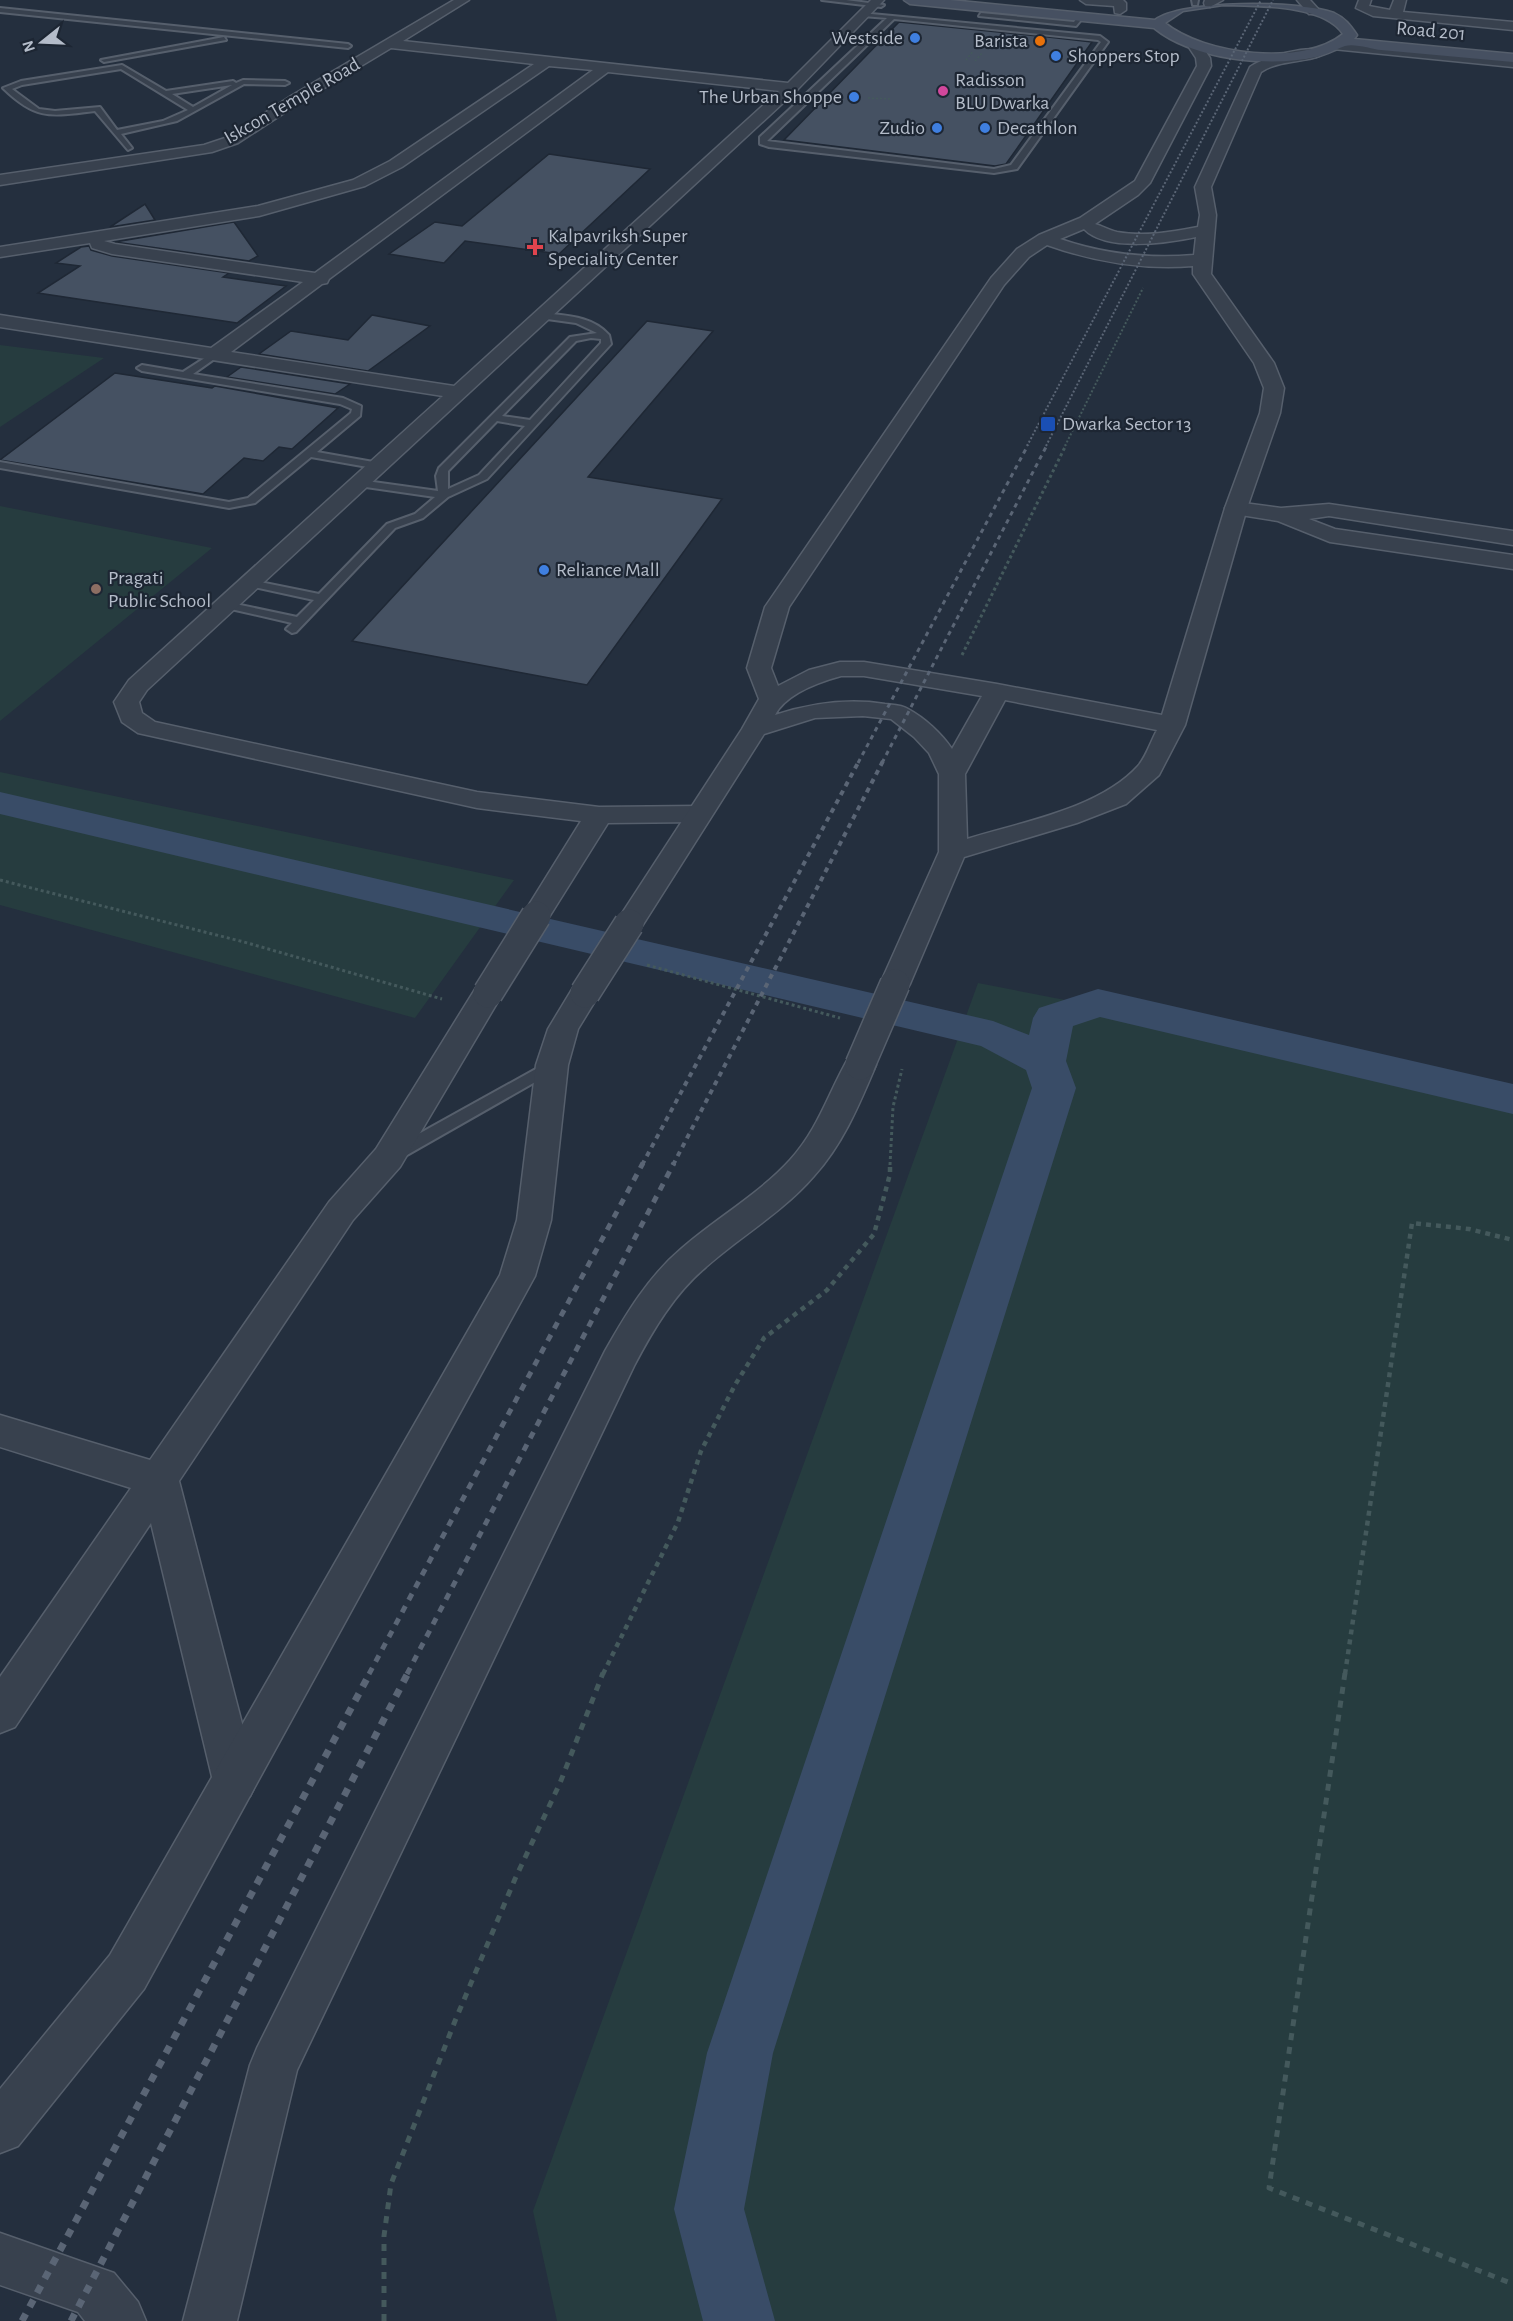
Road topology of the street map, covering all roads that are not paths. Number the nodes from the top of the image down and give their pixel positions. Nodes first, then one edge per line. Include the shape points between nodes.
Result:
1 (464, 0) edge
2 (825, 0) edge
3 (1009, 0) edge
4 (1086, 0) edge
5 (1302, 0) edge
6 (1365, 0) edge
7 (1400, 0) edge
8 (1214, 1) edge
9 (1195, 2) edge
10 (908, 4) edge
11 (1121, 4) edge
12 (871, 6) edge
13 (894, 7) dead end
14 (0, 9) edge
15 (1314, 11) junction
16 (1395, 15) junction
17 (892, 17) junction
18 (1162, 19) junction
19 (1078, 20) junction
20 (1513, 26) edge
21 (1405, 28) dead end
22 (245, 35) junction
23 (1070, 36) junction
24 (1513, 39) edge
25 (1345, 41) junction
26 (353, 43) joint
27 (390, 44) junction
28 (1195, 46) junction
29 (1513, 49) edge
30 (1317, 53) junction
31 (823, 55) junction
32 (331, 56) dead end
33 (849, 58) junction
34 (1513, 58) edge
35 (547, 61) junction
36 (94, 62) dead end
37 (1513, 63) edge
38 (59, 68) dead end
39 (605, 68) junction
40 (12, 76) dead end
41 (290, 80) joint
42 (243, 82) junction
43 (790, 88) junction
44 (166, 93) junction
45 (264, 95) dead end
46 (193, 110) junction
47 (117, 132) junction
48 (203, 134) dead end
49 (751, 140) junction
50 (128, 148) junction
51 (0, 166) edge
52 (0, 180) edge
53 (1086, 222) junction
54 (1204, 231) junction
55 (93, 238) junction
56 (1045, 239) junction
57 (0, 252) edge
58 (1201, 260) junction
59 (321, 279) junction
60 (543, 316) junction
61 (0, 321) edge
62 (606, 337) junction
63 (214, 355) junction
64 (142, 368) dead end
65 (185, 375) junction
66 (458, 393) junction
67 (495, 418) junction
68 (533, 424) junction
69 (308, 453) junction
70 (0, 465) edge
71 (379, 466) junction
72 (359, 483) junction
73 (444, 495) junction
74 (1236, 508) junction
75 (1281, 515) junction
76 (1513, 538) edge
77 (1513, 562) edge
78 (250, 583) junction
79 (322, 598) junction
80 (226, 605) junction
81 (997, 691) junction
82 (771, 699) junction
83 (1172, 726) junction
84 (755, 729) junction
85 (952, 774) junction
86 (699, 814) junction
87 (598, 815) junction
88 (953, 852) junction
89 (552, 1065) junction
90 (388, 1158) junction
91 (0, 1431) edge
92 (160, 1480) junction
93 (0, 1713) edge
94 (235, 1781) junction
95 (0, 2128) edge
96 (0, 2259) edge
97 (119, 2321) edge
98 (210, 2321) edge

1 - 27 street, Iskcon Temple Road
2 - 12 lane
3 - 11 main road
4 - 11 street
5 - 15 street
6 - 16 street via 1362,8 1366,11
7 - 16 street
8 - 9 main road
8 - 15 main road via 1262,2
9 - 18 main road
10 - 19 main road
11 - 18 main road
12 - 13 lane
12 - 17 lane
12 - 31 street
14 - 22 lane
15 - 25 main road via 1344,24
16 - 20 street
17 - 23 lane
17 - 33 lane
18 - 19 main road
18 - 28 main road via 1163,31
19 - 23 lane
21 - 24 street
22 - 26 lane
22 - 36 lane
23 - 49 lane via 1100,38 1105,42 1014,167 1006,170
25 - 29 main road, Road 201
25 - 30 main road
25 - 34 main road, Road 201
25 - 37 street
26 - 32 street, Iskcon Temple Road
27 - 35 street
27 - 52 street, Iskcon Temple Road via 233,140 207,149
28 - 30 main road via 1245,55
28 - 53 street via 1204,66 1142,183
30 - 54 street via 1271,62 1255,70 1203,187 1208,212
31 - 33 lane
31 - 43 street
33 - 49 lane via 763,139
35 - 39 street
35 - 55 street via 409,156 359,183 281,207
38 - 40 lane
39 - 43 street
39 - 59 street
41 - 42 lane
41 - 45 street, Iskcon Temple Road
42 - 44 lane
42 - 46 lane
43 - 49 street
44 - 46 lane
44 - 47 lane via 122,67 8,88 38,111 97,109
46 - 47 lane via 180,119 156,126
47 - 50 lane
48 - 50 street, Iskcon Temple Road
49 - 60 street
50 - 51 street, Iskcon Temple Road
53 - 54 street via 1099,233 1111,235 1165,238
53 - 56 street
54 - 58 street
55 - 57 street
55 - 59 street via 112,249
56 - 58 street via 1077,251 1155,263
56 - 82 street via 1023,253 997,282 777,607 759,668
58 - 74 street via 1202,274 1263,363 1274,388 1270,413
59 - 63 street
60 - 62 lane via 583,322 597,327
60 - 66 street
61 - 63 street
62 - 67 lane via 573,339
62 - 68 lane via 606,344
63 - 65 lane
63 - 66 street
64 - 65 lane
65 - 69 lane via 343,401 357,408 356,414
66 - 71 street
67 - 68 lane
67 - 73 lane via 443,470
68 - 73 lane via 483,477
69 - 70 lane via 251,501 229,505
69 - 71 lane
71 - 72 street
72 - 73 lane
72 - 78 street
73 - 79 lane via 419,516 391,526
74 - 75 street
74 - 83 street
75 - 76 street via 1329,510
75 - 77 street via 1330,535
78 - 79 lane
78 - 80 street
79 - 80 lane via 297,625
80 - 87 street via 138,685 126,702 131,717 147,728 477,800
81 - 82 street via 864,669 840,669 818,675
81 - 83 street
81 - 85 street
82 - 84 street
83 - 88 street via 1150,769 1117,798
84 - 85 street via 836,708 897,713 940,750
84 - 86 street
85 - 88 street
86 - 87 street
86 - 89 street, bridge via 563,1029
87 - 90 street, bridge
88 - 98 street, bridge via 834,1125 813,1156 776,1192 691,1259 648,1307 618,1360 274,2065
89 - 90 lane
89 - 94 street via 534,1220 517,1276
90 - 92 street via 341,1211
91 - 92 street
92 - 93 street
92 - 94 street
94 - 95 street via 128,1972
96 - 97 street via 95,2292

